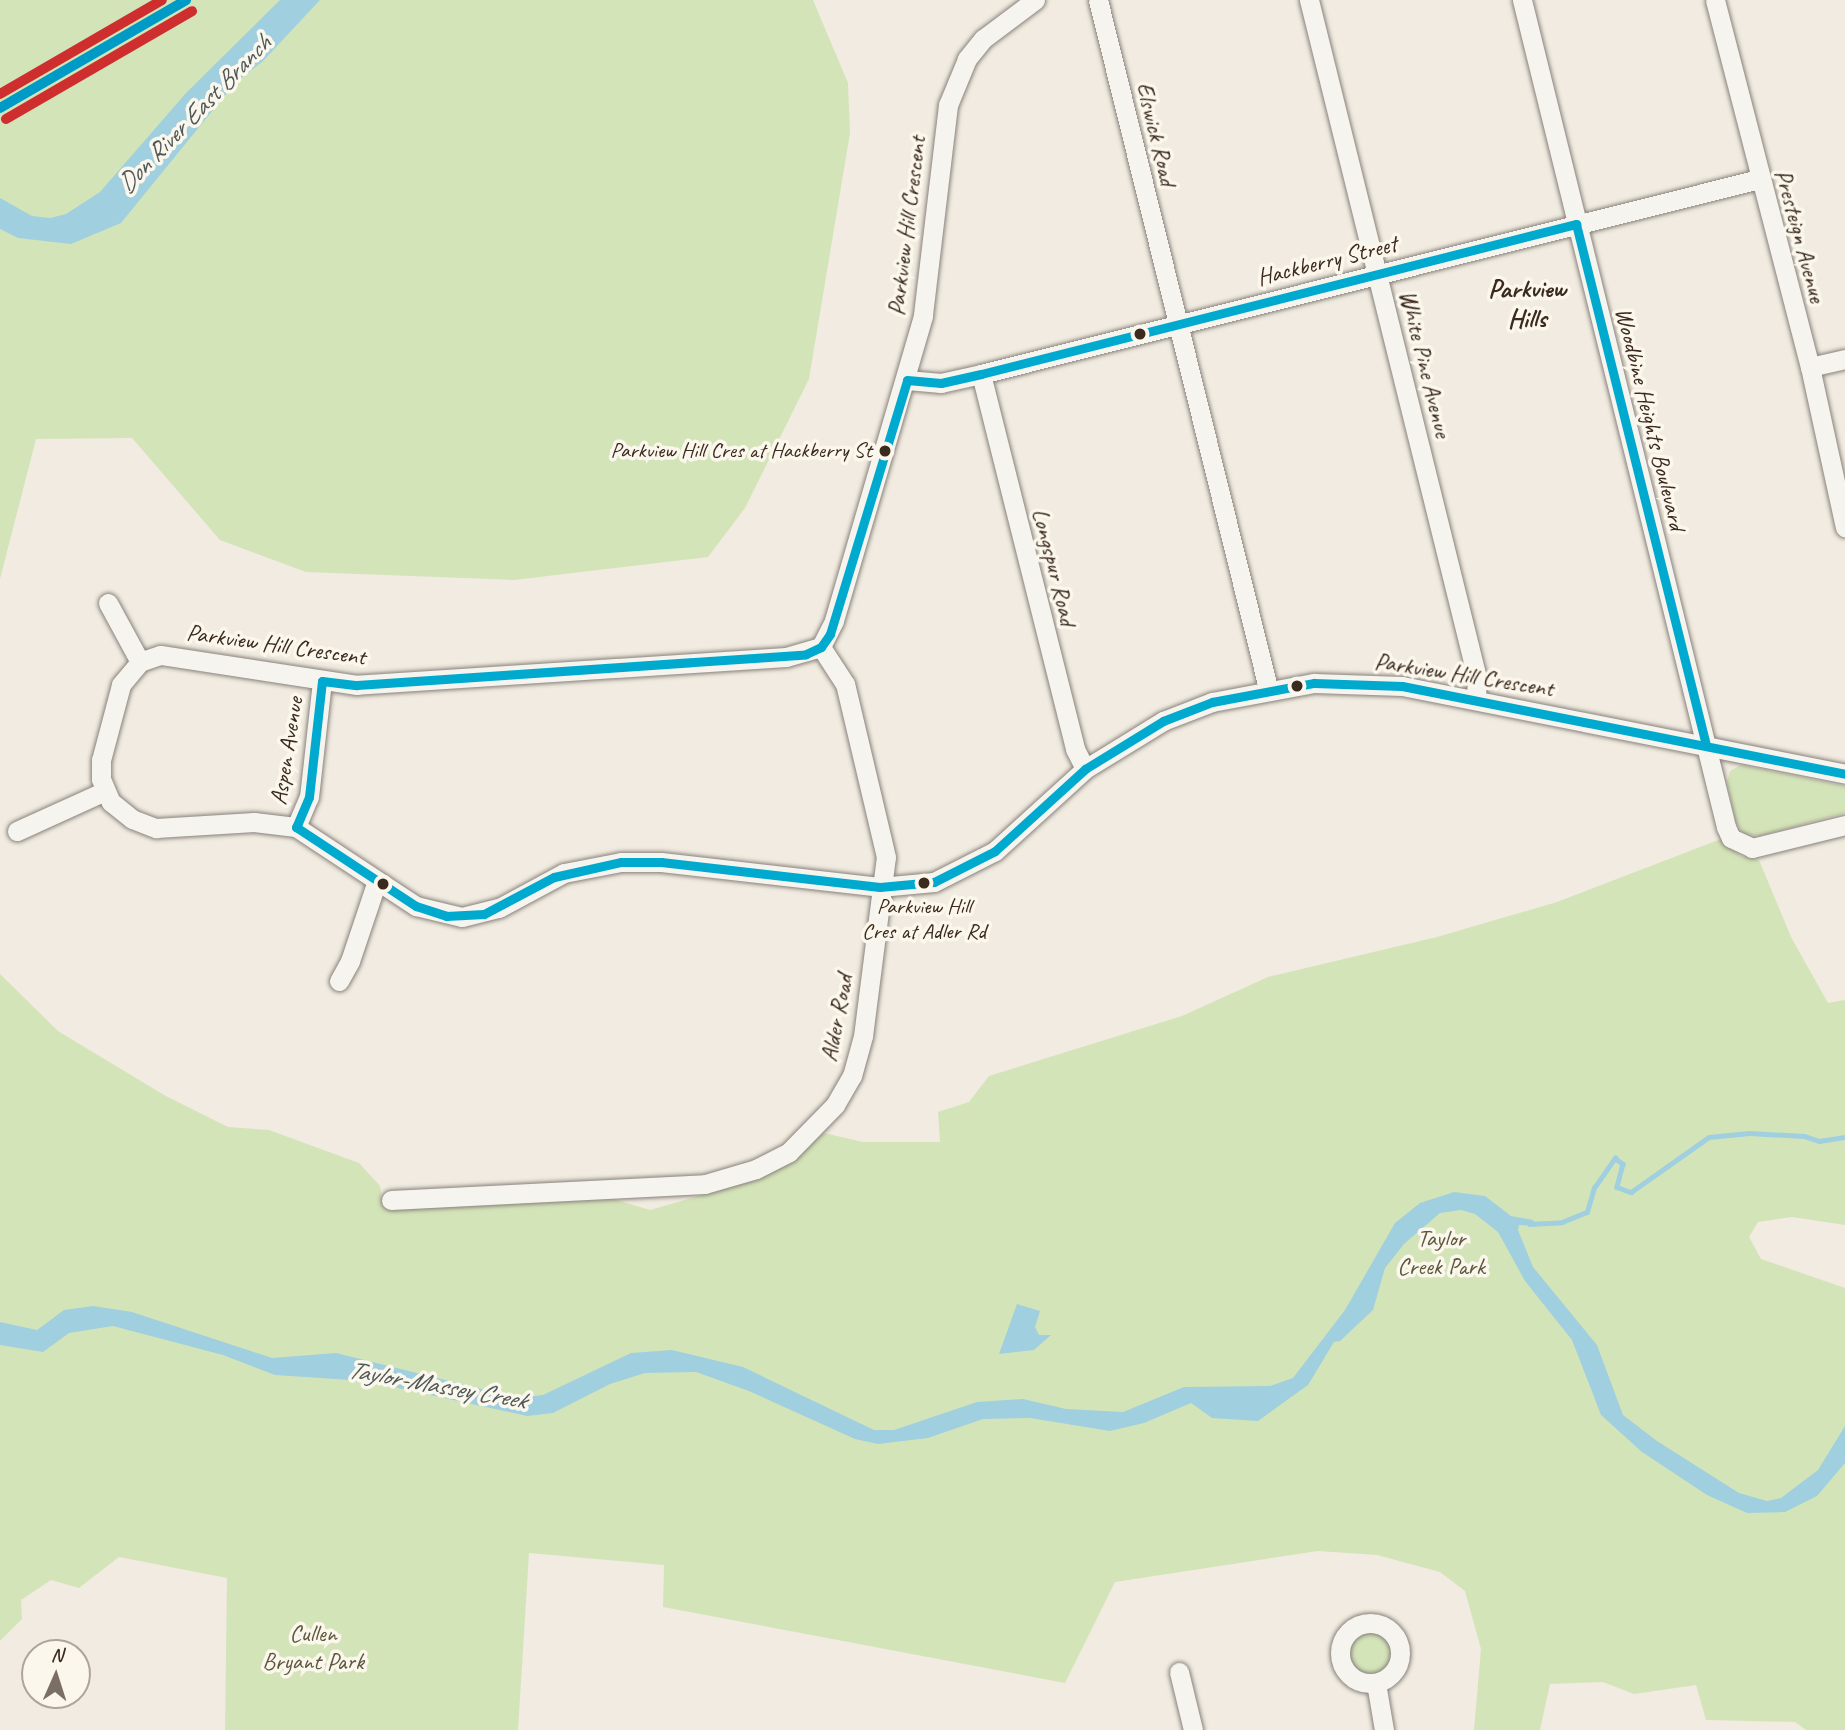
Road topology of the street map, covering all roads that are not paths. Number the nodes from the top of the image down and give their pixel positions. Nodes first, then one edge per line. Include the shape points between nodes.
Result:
1 (1035, 0) edge
2 (1098, 0) edge
3 (1309, 0) edge
4 (1522, 0) edge
5 (1715, 0) edge
6 (1759, 179) junction
7 (1576, 224) junction
8 (1377, 274) junction
9 (1178, 325) junction
10 (1845, 359) edge
11 (1810, 367) junction
12 (981, 374) junction
13 (907, 380) junction
14 (1845, 527) edge
15 (108, 603) dead end
16 (821, 648) junction
17 (140, 662) junction
18 (322, 681) junction
19 (1268, 688) junction
20 (1476, 699) junction
21 (1706, 745) junction
22 (1085, 769) junction
23 (1845, 774) edge
24 (105, 791) junction
25 (1845, 825) edge
26 (296, 827) junction
27 (17, 831) dead end
28 (376, 881) junction
29 (880, 887) junction
30 (339, 981) dead end
31 (391, 1200) dead end
32 (1179, 1672) dead end
33 (1376, 1683) dead end
34 (1193, 1730) edge
35 (1384, 1730) edge

1 - 13 street, Parkview Hill Crescent via 983,39 967,59 948,105 931,279
2 - 9 street, Elswick Road
3 - 8 street, White Pine Avenue
4 - 7 street, Woodbine Heights Boulevard
5 - 6 street, Presteign Avenue
6 - 7 street, Hackberry Street
6 - 11 street, Presteign Avenue
7 - 8 street, Hackberry Street
7 - 21 street, Woodbine Heights Boulevard
8 - 9 street, Hackberry Street
8 - 20 street, White Pine Avenue via 1477,678
9 - 12 street, Hackberry Street
9 - 19 street, Elswick Road
10 - 11 street
11 - 14 street, Presteign Avenue
12 - 13 street, Hackberry Street via 941,383
12 - 22 street, Longspur Road via 1075,749
13 - 16 street, Parkview Hill Crescent via 834,621
15 - 17 street
16 - 18 street, Parkview Hill Crescent via 758,659 357,685
16 - 29 street, Alder Road via 845,684 876,802 886,857
17 - 18 street, Parkview Hill Crescent via 171,654
17 - 24 street via 121,685 104,741
18 - 26 street, Aspen Avenue via 309,797
19 - 20 street, Parkview Hill Crescent via 1361,683
19 - 22 street, Parkview Hill Crescent via 1163,721
20 - 21 street, Parkview Hill Crescent
21 - 23 street, Parkview Hill Crescent
21 - 25 street, Woodbine Heights Boulevard via 1726,827 1741,845 1767,847
22 - 29 street, Parkview Hill Crescent via 995,851 934,881
24 - 26 street, Parkview Hill Crescent via 132,819 156,828 254,822
24 - 27 street
26 - 28 street, Parkview Hill Crescent
28 - 29 street, Parkview Hill Crescent via 432,913 461,917 499,908 564,873 621,862 661,862
28 - 30 street
29 - 31 street, Alder Road via 863,1036 852,1076 822,1121 789,1152 756,1169 705,1184
32 - 34 street
33 - 35 street

